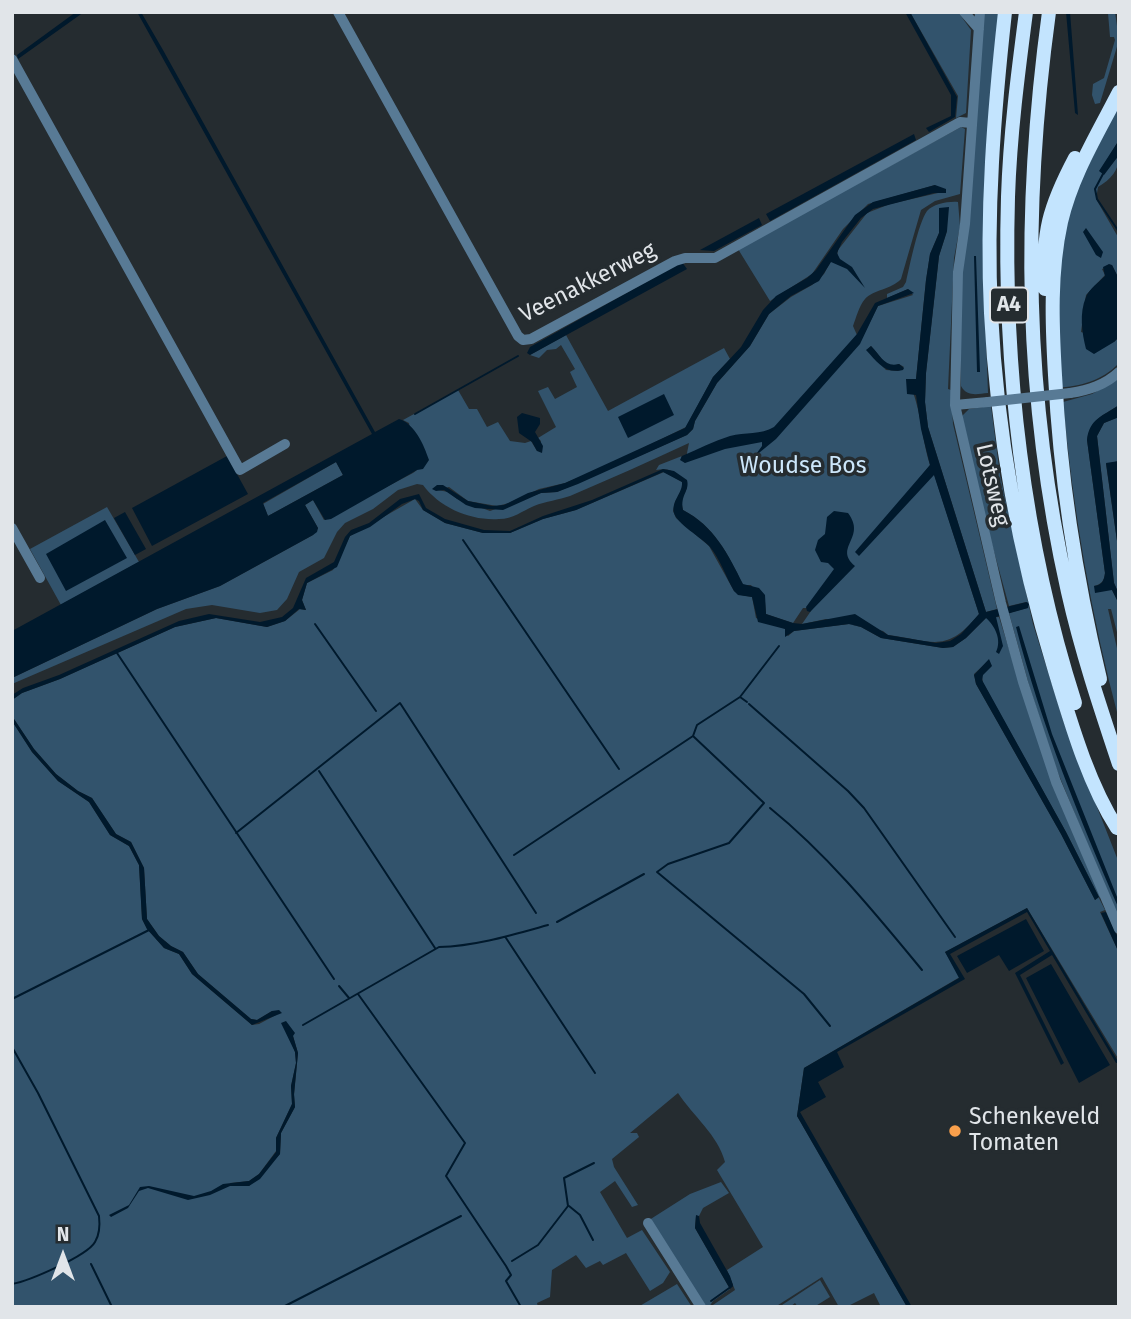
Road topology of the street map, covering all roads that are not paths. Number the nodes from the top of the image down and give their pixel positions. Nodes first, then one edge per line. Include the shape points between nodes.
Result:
1 (338, 12) edge
2 (964, 12) edge
3 (980, 12) edge
4 (1005, 12) edge
5 (1011, 12) edge
6 (1026, 12) edge
7 (1049, 12) edge
8 (979, 29) junction
9 (12, 59) edge
10 (996, 91) junction
11 (1119, 92) edge
12 (1094, 120) dead end
13 (971, 123) junction
14 (1119, 372) edge
15 (1063, 392) junction
16 (955, 405) junction
17 (285, 444) dead end
18 (12, 528) edge
19 (40, 578) dead end
20 (1075, 594) junction
21 (1041, 602) junction
22 (1119, 743) edge
23 (1119, 764) edge
24 (1118, 830) edge
25 (1119, 929) edge
26 (648, 1223) dead end
27 (701, 1307) edge

1 - 13 street, Veenakkerweg via 523,340 675,261 715,258 960,122
2 - 8 street
3 - 8 street, Lotsweg
4 - 10 highway, A4
5 - 10 highway, A4
6 - 21 highway, A4 via 1008,195 1008,283 1014,404
7 - 20 highway, A4 via 1038,91 1030,269 1037,403 1053,518
8 - 13 street, Lotsweg
9 - 17 street via 240,470
10 - 21 highway, A4 via 990,219 994,360 1008,477
11 - 15 highway, A4 via 1080,166 1061,223 1053,292
12 - 15 highway, A4 via 1054,200 1045,236 1049,365
13 - 16 street, Lotsweg via 958,272
14 - 15 street via 1089,390
15 - 16 street, bridge
15 - 20 highway, A4 via 1063,476
16 - 25 street, Lotsweg via 1026,693 1056,782
18 - 19 street
20 - 22 highway, A4
20 - 23 highway, A4 via 1085,660
21 - 24 highway, A4
26 - 27 street

